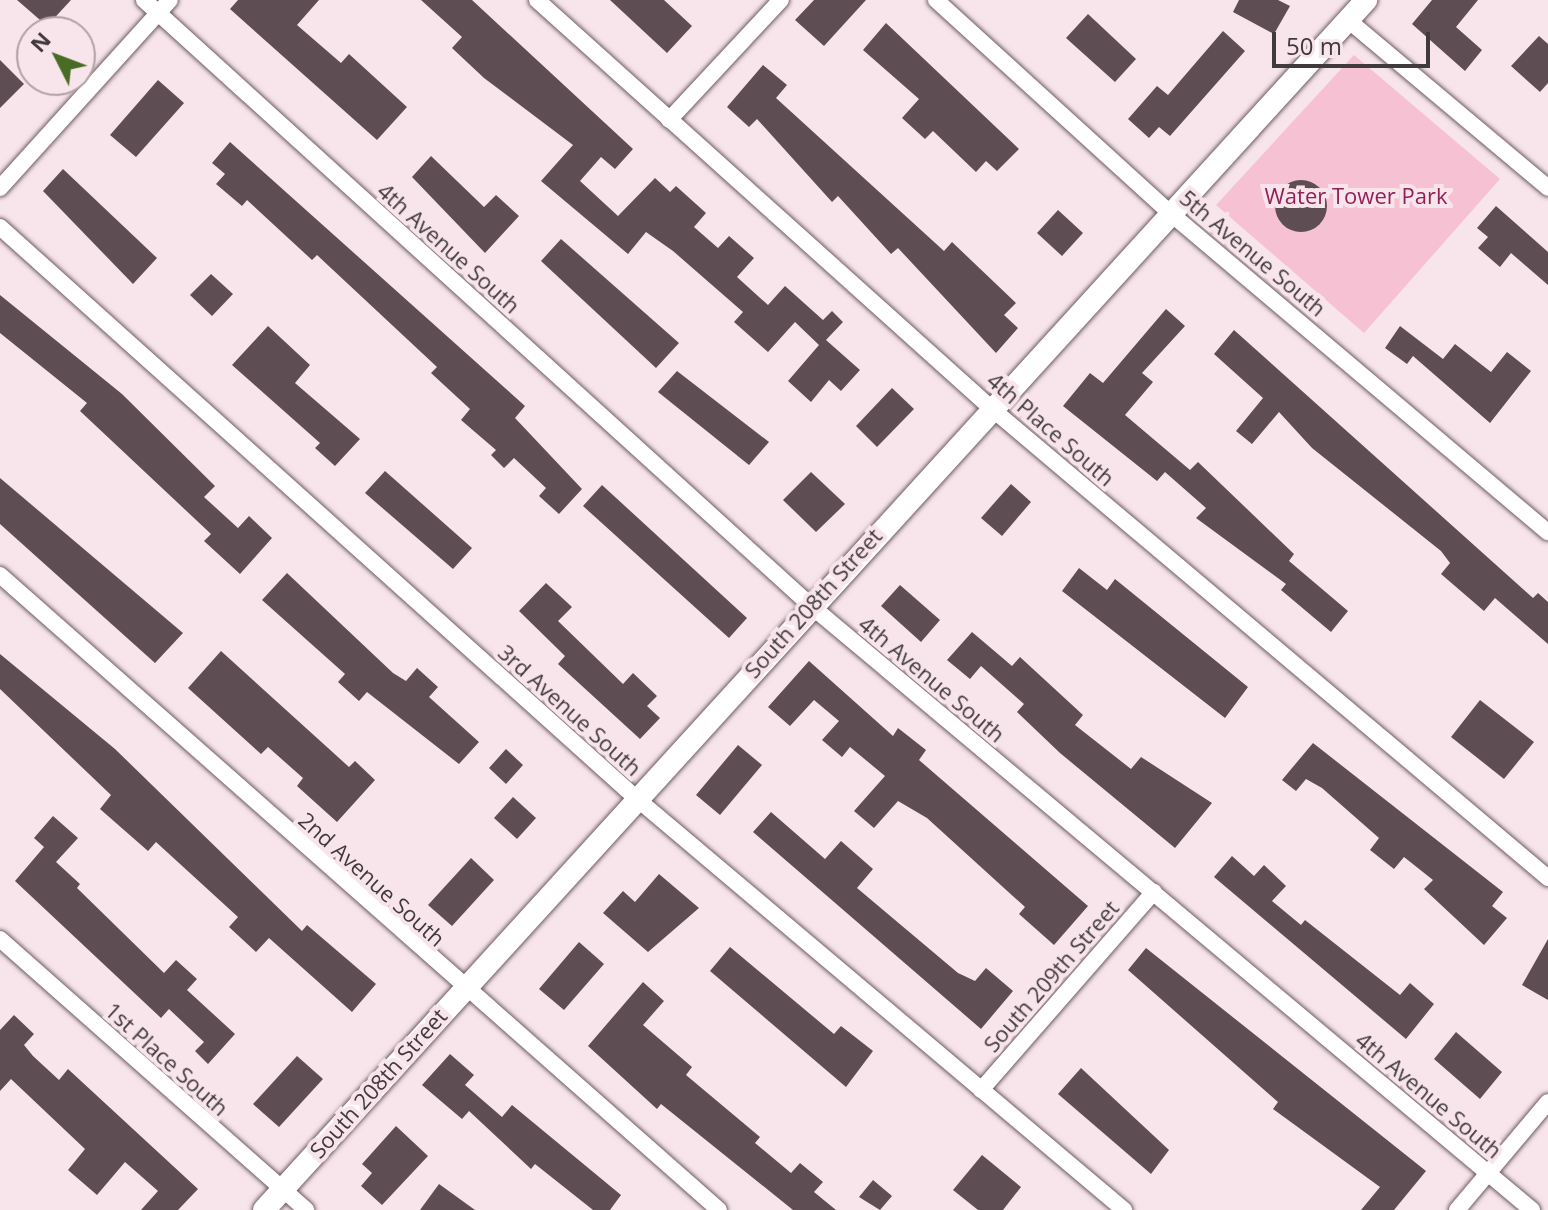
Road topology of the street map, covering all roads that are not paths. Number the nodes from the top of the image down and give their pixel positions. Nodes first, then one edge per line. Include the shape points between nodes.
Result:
1 (144, 0) edge
2 (170, 0) edge
3 (537, 0) edge
4 (781, 0) edge
5 (936, 0) edge
6 (1366, 0) edge
7 (158, 13) junction
8 (1348, 20) junction
9 (669, 120) junction
10 (0, 188) edge
11 (1548, 188) edge
12 (1169, 212) junction
13 (0, 227) edge
14 (991, 408) junction
15 (1548, 532) edge
16 (0, 575) edge
17 (810, 605) junction
18 (636, 798) junction
19 (1548, 878) edge
20 (1154, 892) junction
21 (0, 939) edge
22 (462, 990) junction
23 (981, 1090) junction
24 (1548, 1102) edge
25 (1488, 1173) junction
26 (281, 1192) junction
27 (264, 1210) edge
28 (306, 1210) edge
29 (719, 1210) edge
30 (1124, 1210) edge
31 (1457, 1210) edge
32 (1532, 1210) edge

1 - 7 street, 4th Avenue South
2 - 7 street
3 - 9 street, 4th Place South
4 - 9 street
5 - 12 street, 5th Avenue South
6 - 8 street, South 208th Street
7 - 10 street
7 - 17 street, 4th Avenue South
8 - 11 street
8 - 12 street, South 208th Street
9 - 14 street, 4th Place South
12 - 14 street, South 208th Street
12 - 15 street, 5th Avenue South
13 - 18 street, 3rd Avenue South
14 - 17 street, South 208th Street
14 - 19 street, 4th Place South
16 - 22 street, 2nd Avenue South
17 - 18 street, South 208th Street
17 - 20 street, 4th Avenue South
18 - 22 street, South 208th Street
18 - 23 street, 3rd Avenue South
20 - 23 street, South 209th Street
20 - 25 street, 4th Avenue South
21 - 26 street, 1st Place South
22 - 26 street, South 208th Street
22 - 29 street, 2nd Avenue South
23 - 30 street, 3rd Avenue South
24 - 25 street
25 - 31 street
25 - 32 street, 4th Avenue South
26 - 27 street, South 208th Street
26 - 28 street, 1st Place South

